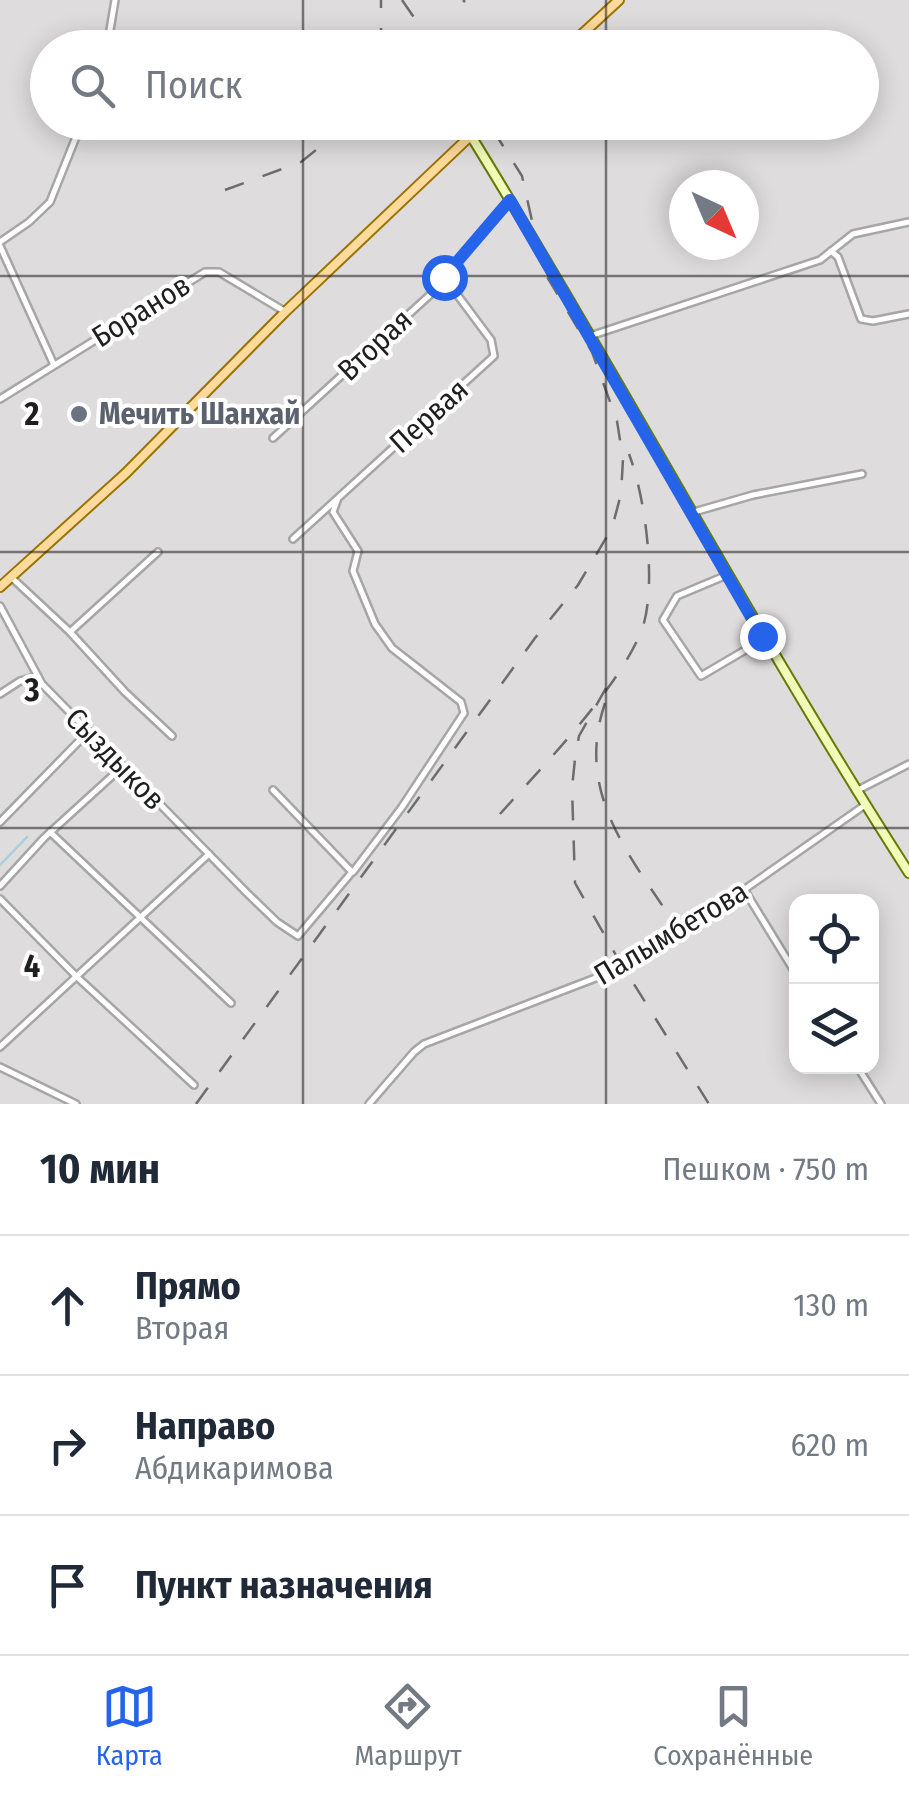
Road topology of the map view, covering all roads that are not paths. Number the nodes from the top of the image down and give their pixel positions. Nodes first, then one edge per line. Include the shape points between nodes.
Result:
1 (115, 0) edge
2 (619, 0) edge
3 (110, 30) edge
4 (586, 30) edge
5 (75, 140) edge
6 (466, 140) edge
7 (472, 140) edge
8 (510, 200) junction
9 (909, 222) edge
10 (0, 244) edge
11 (831, 251) junction
12 (444, 277) junction
13 (285, 312) junction
14 (909, 314) edge
15 (590, 336) junction
16 (54, 365) junction
17 (0, 400) edge
18 (273, 438) dead end
19 (862, 474) dead end
20 (338, 498) junction
21 (691, 513) junction
22 (293, 538) dead end
23 (158, 552) dead end
24 (0, 573) edge
25 (726, 575) junction
26 (10, 578) junction
27 (0, 587) edge
28 (0, 606) edge
29 (70, 632) junction
30 (764, 639) junction
31 (38, 676) junction
32 (0, 694) edge
33 (88, 732) junction
34 (172, 736) dead end
35 (909, 764) edge
36 (122, 767) junction
37 (273, 790) dead end
38 (856, 791) junction
39 (865, 805) junction
40 (0, 822) edge
41 (50, 832) junction
42 (209, 854) junction
43 (352, 872) junction
44 (909, 873) edge
45 (0, 886) edge
46 (744, 891) junction
47 (0, 899) edge
48 (140, 916) junction
49 (789, 963) edge
50 (76, 976) junction
51 (231, 1003) dead end
52 (0, 1047) edge
53 (0, 1067) edge
54 (862, 1074) edge
55 (194, 1085) dead end
56 (76, 1104) edge
57 (369, 1104) edge
58 (881, 1104) edge

1 - 3 street
2 - 4 main road
5 - 10 street via 50,202
6 - 13 main road
7 - 8 main road
8 - 12 street, Вторая
8 - 15 main road
9 - 11 street via 853,234
10 - 16 street
11 - 14 street via 861,318
11 - 15 street
12 - 18 street, Вторая
12 - 20 street, Первая via 491,340 494,356
13 - 16 street, Боранов via 219,272 205,272
13 - 26 main road
15 - 21 main road
16 - 17 street, Боранов
19 - 21 street
20 - 22 street, Первая
20 - 43 street via 333,512 358,551 354,571 376,624 392,648 462,702 464,713
21 - 25 main road
23 - 29 street
24 - 26 street
25 - 30 main road
25 - 30 street via 677,596 663,620 702,676
26 - 27 main road
26 - 29 street
28 - 31 street, Сыздыков
29 - 34 street
30 - 38 main road
31 - 32 street
31 - 33 street, Сыздыков
33 - 36 street, Сыздыков
33 - 40 street
35 - 38 street
36 - 41 street
36 - 42 street, Сыздыков
37 - 43 street
38 - 39 main road
39 - 44 main road
39 - 46 street, Палымбетова
41 - 45 street
41 - 48 street
42 - 43 street, Сыздыков via 298,936
42 - 48 street
46 - 49 street
46 - 57 street, Палымбетова via 619,969 424,1044
47 - 50 street
48 - 50 street
48 - 51 street
50 - 52 street
50 - 55 street
53 - 56 street
54 - 58 street

